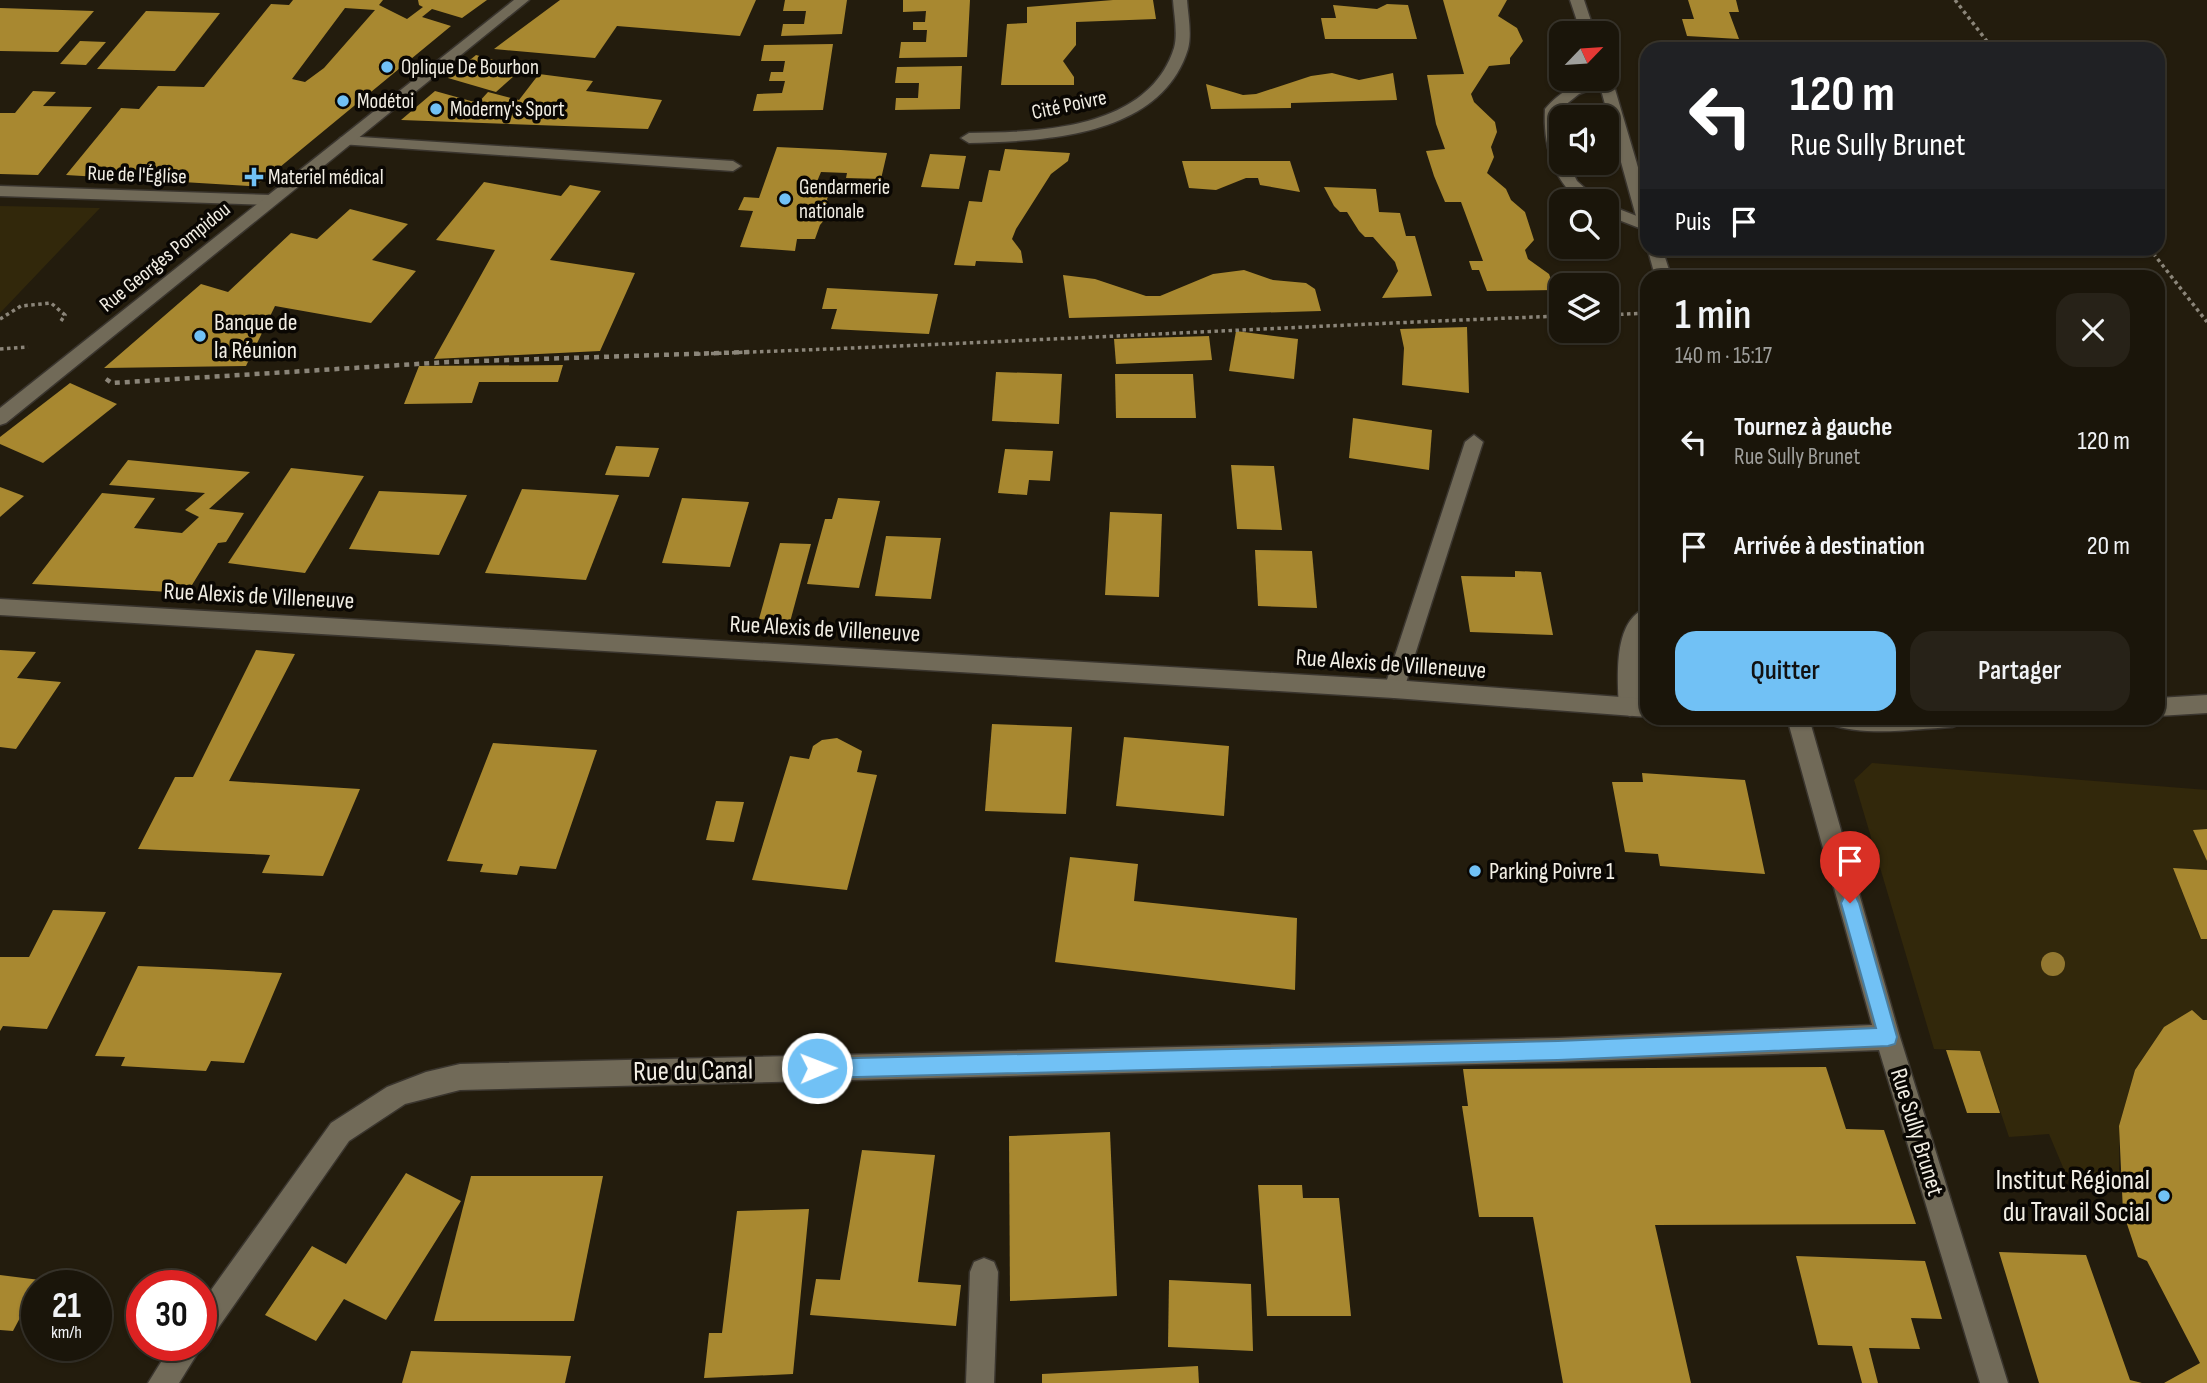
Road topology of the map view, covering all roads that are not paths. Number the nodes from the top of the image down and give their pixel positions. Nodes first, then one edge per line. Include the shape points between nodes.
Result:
1 (522, 0) edge
2 (1180, 0) edge
3 (1577, 0) edge
4 (1584, 21) edge
5 (1574, 91) edge
6 (1608, 91) edge
7 (969, 138) dead end
8 (345, 141) junction
9 (733, 166) dead end
10 (1576, 189) edge
11 (0, 191) edge
12 (272, 200) junction
13 (1640, 202) edge
14 (1619, 215) edge
15 (1640, 224) edge
16 (0, 418) edge
17 (1474, 442) dead end
18 (0, 607) edge
19 (1640, 624) edge
20 (1394, 689) junction
21 (2207, 704) edge
22 (1638, 707) edge
23 (2165, 707) edge
24 (1800, 725) edge
25 (1888, 1037) junction
26 (984, 1272) dead end
27 (217, 1305) edge
28 (177, 1361) edge
29 (162, 1383) edge
30 (980, 1383) edge
31 (1994, 1383) edge

1 - 8 street, Rue Georges Pompidou
2 - 7 street, Cité Poivre via 1182,46 1175,66 1144,102 1122,115 1066,129 1008,138
3 - 4 street
5 - 10 street via 1552,109 1550,131 1564,172
6 - 13 street
8 - 9 street
8 - 12 street, Rue Georges Pompidou
11 - 12 street, Rue de l'Église
12 - 16 street, Rue Georges Pompidou
14 - 15 street
17 - 20 street
18 - 20 street, Rue Alexis de Villeneuve
19 - 22 street via 1627,653
20 - 22 street, Rue Alexis de Villeneuve
21 - 23 street
24 - 25 street, Rue Sully Brunet
25 - 27 street, Rue du Canal via 1558,1050 460,1077 428,1082 369,1107 340,1132
25 - 31 street, Rue Sully Brunet
26 - 30 street
28 - 29 street

